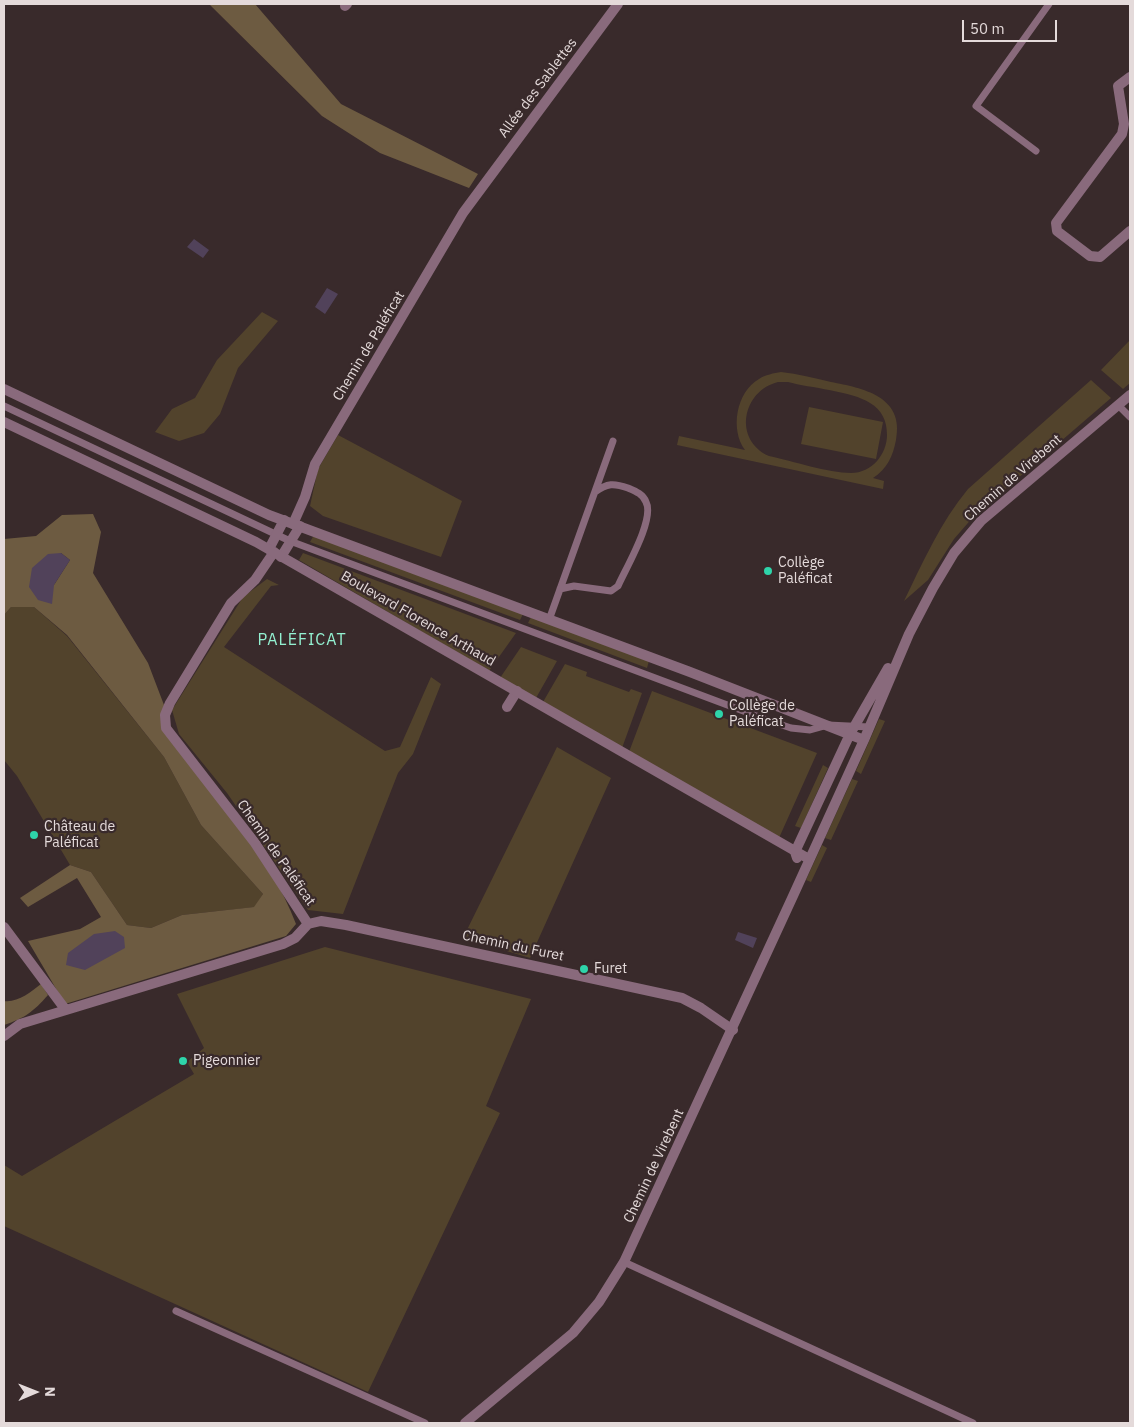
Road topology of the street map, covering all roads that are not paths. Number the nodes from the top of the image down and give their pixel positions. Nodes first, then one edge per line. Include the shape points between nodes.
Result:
1 (618, 4) edge
2 (1049, 4) edge
3 (1130, 77) edge
4 (1036, 151) dead end
5 (481, 189) joint
6 (1130, 231) edge
7 (4, 389) edge
8 (1130, 395) edge
9 (1118, 405) junction
10 (4, 406) edge
11 (1130, 417) edge
12 (4, 422) edge
13 (613, 441) dead end
14 (595, 492) junction
15 (292, 523) junction
16 (277, 534) junction
17 (290, 541) junction
18 (275, 553) junction
19 (560, 589) junction
20 (549, 620) junction
21 (909, 634) junction
22 (517, 691) junction
23 (507, 707) dead end
24 (828, 725) junction
25 (869, 727) junction
26 (852, 730) junction
27 (864, 740) junction
28 (795, 852) junction
29 (809, 859) junction
30 (803, 873) junction
31 (308, 924) junction
32 (4, 927) edge
33 (65, 1010) junction
34 (732, 1030) junction
35 (4, 1036) edge
36 (624, 1262) junction
37 (176, 1311) dead end
38 (965, 1421) edge
39 (425, 1423) edge
40 (465, 1423) edge
41 (972, 1423) edge

1 - 5 street, Allée des Sablettes
2 - 4 lane via 976,106
3 - 6 street via 1118,86 1124,124 1122,134 1056,223 1057,231 1090,256 1100,257
5 - 15 street, Chemin de Paléficat via 463,213 315,464 305,497
7 - 15 street
8 - 9 street, Chemin de Virebent
9 - 11 lane
9 - 21 street, Chemin de Virebent via 981,521 954,553
10 - 16 lane, Boulevard Florence Arthaud
12 - 18 street, Boulevard Florence Arthaud
13 - 14 lane
14 - 19 lane
14 - 19 lane via 604,485 612,484 642,495 647,503 646,522 618,586 611,591 574,586
15 - 16 street
15 - 17 street
15 - 20 street
16 - 17 lane, Boulevard Florence Arthaud
16 - 18 street
17 - 18 street
17 - 24 lane, Boulevard Florence Arthaud via 776,724 810,730
18 - 22 street, Boulevard Florence Arthaud
18 - 31 street, Chemin de Paléficat via 226,611 170,703 166,728 255,843
19 - 20 lane
20 - 24 street
21 - 25 street, Chemin de Virebent
21 - 26 street, Chemin de Virebent
22 - 23 street
22 - 28 street, Boulevard Florence Arthaud
24 - 26 street
25 - 26 lane
25 - 27 street, Chemin de Virebent
26 - 27 street
26 - 28 street, Chemin de Virebent
27 - 29 street, Chemin de Virebent
28 - 29 street, Boulevard Florence Arthaud
28 - 30 street
29 - 30 street, Chemin de Virebent
30 - 34 street, Chemin de Virebent
31 - 33 street, Chemin de Paléficat via 295,938 283,944
31 - 34 street, Chemin du Furet via 321,921 346,925 682,998
32 - 33 street
33 - 35 street, Chemin de Paléficat via 20,1024
34 - 36 street, Chemin de Virebent
36 - 38 lane
36 - 40 street, Chemin de Virebent via 600,1302 573,1333
37 - 39 lane
38 - 41 lane

